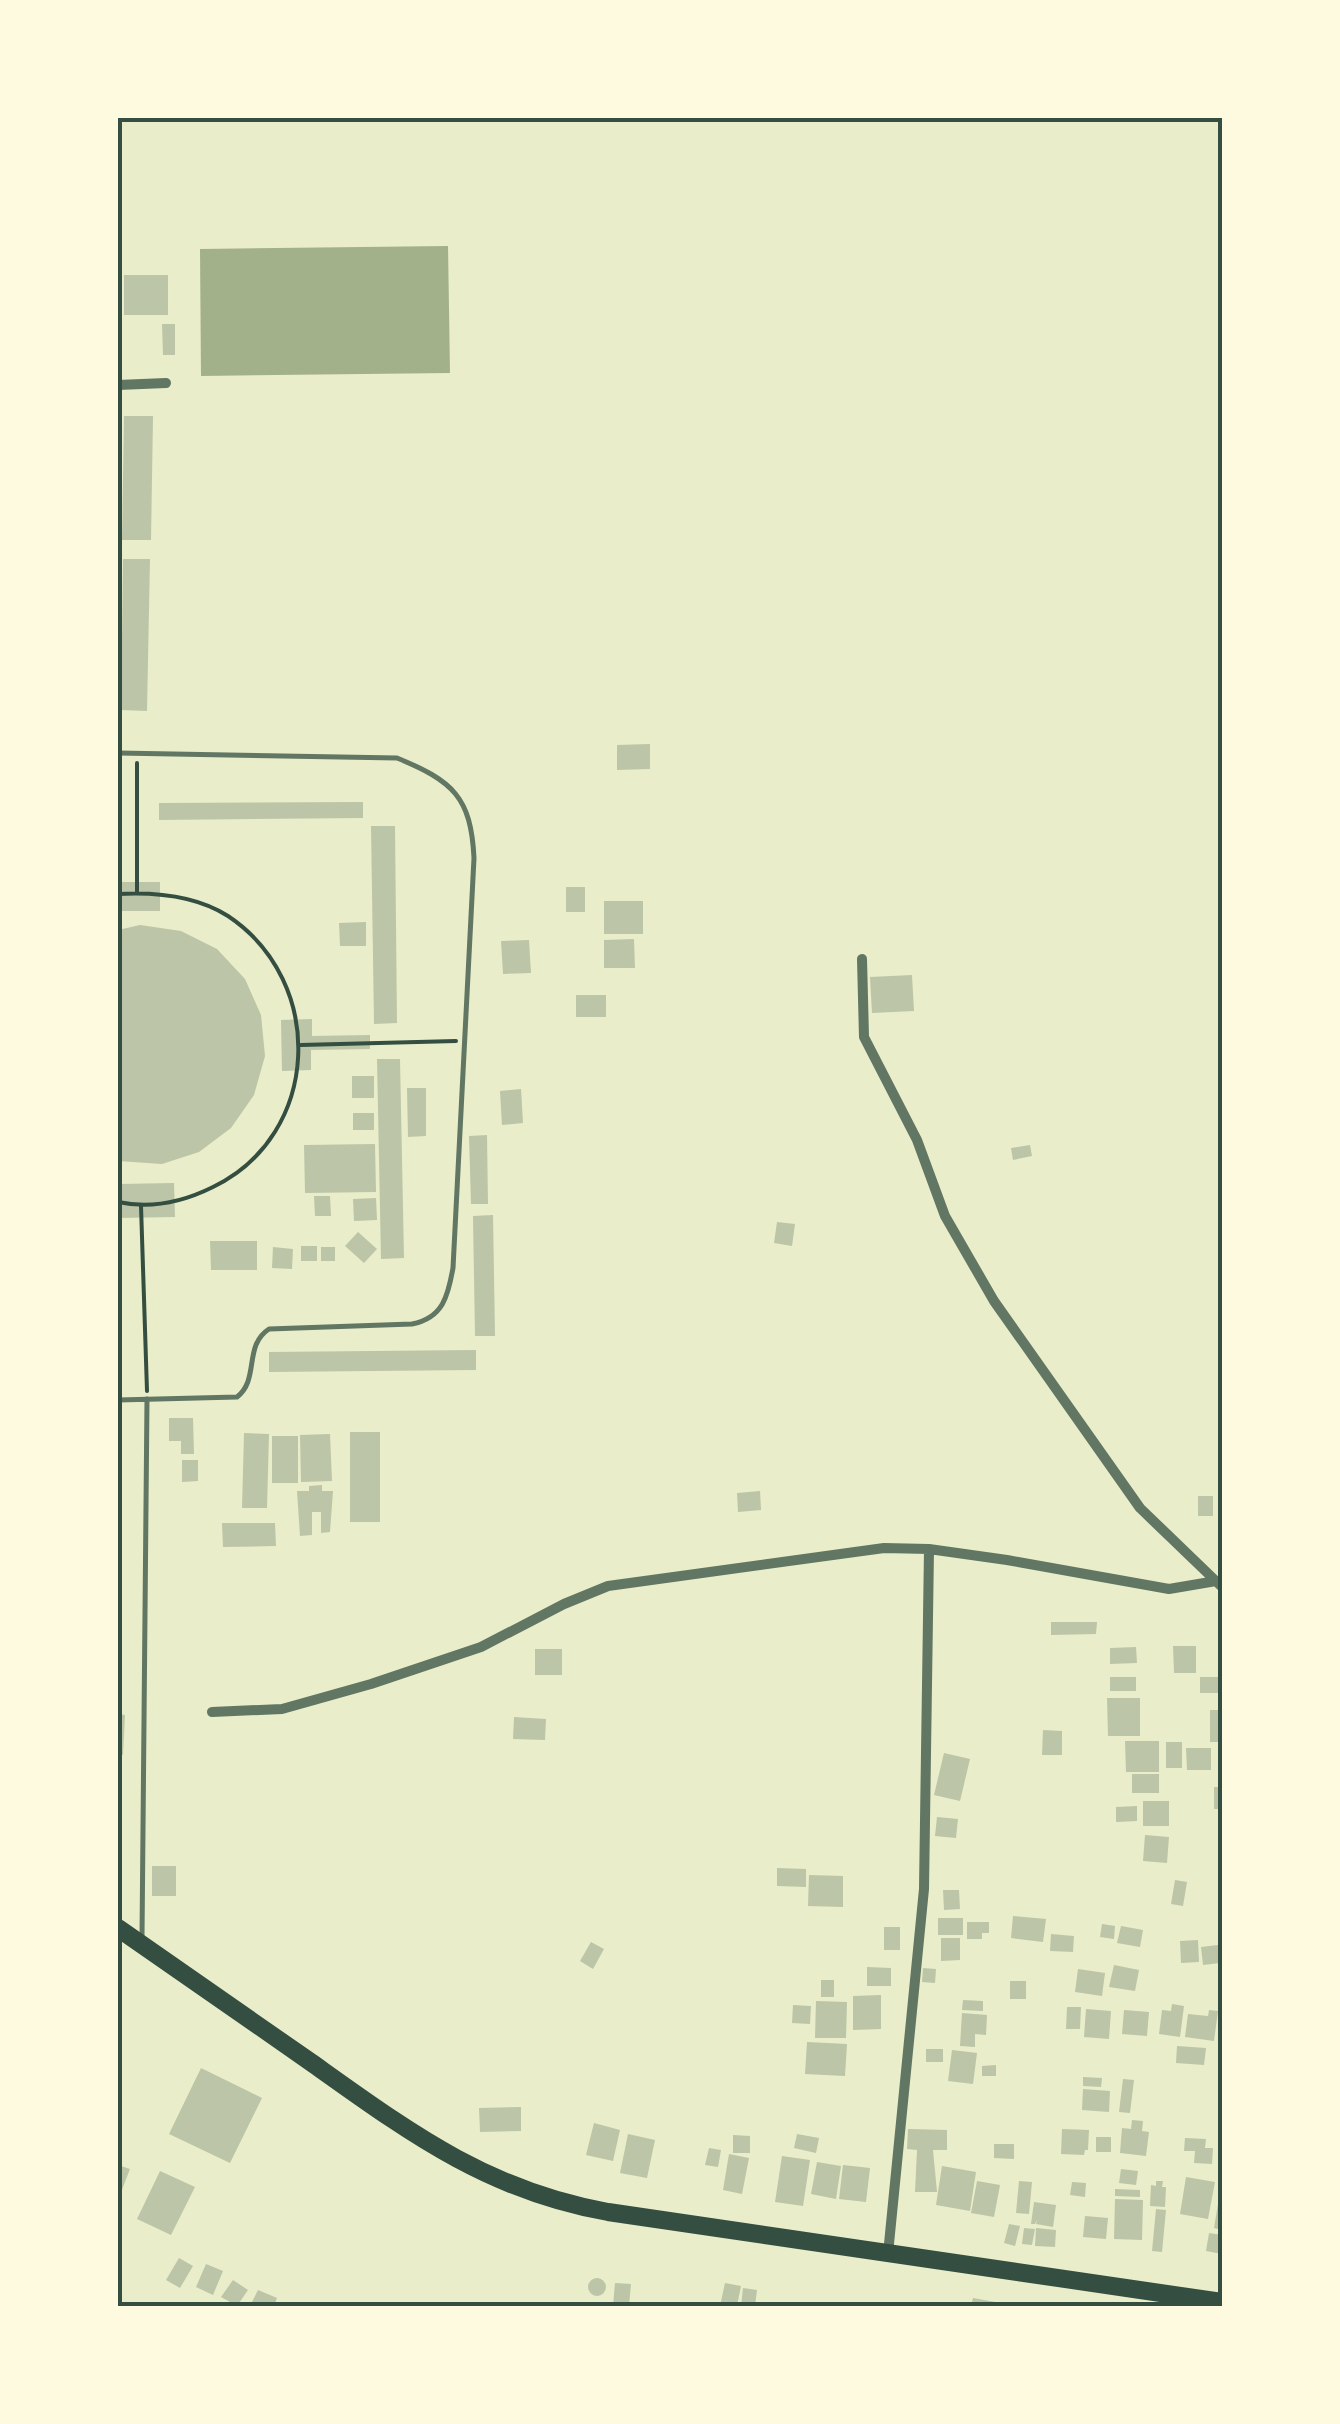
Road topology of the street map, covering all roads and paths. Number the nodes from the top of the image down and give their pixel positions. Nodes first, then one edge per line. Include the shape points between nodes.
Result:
1 (166, 383) dead end
2 (118, 385) edge
3 (136, 752) junction
4 (118, 753) edge
5 (137, 893) junction
6 (118, 894) edge
7 (862, 959) dead end
8 (466, 1040) junction
9 (301, 1045) junction
10 (118, 1202) edge
11 (141, 1206) junction
12 (148, 1399) junction
13 (118, 1400) edge
14 (929, 1549) junction
15 (1219, 1584) edge
16 (212, 1712) dead end
17 (118, 1928) edge
18 (142, 1945) junction
19 (888, 2254) junction
20 (1222, 2302) edge

1 - 2 street
3 - 4 lane
3 - 5 path
3 - 8 lane via 397,758 452,786 473,843
5 - 6 path
5 - 9 path via 180,896 228,916 266,950 291,994
7 - 15 street via 864,1037 917,1140 945,1216 994,1301 1140,1508
8 - 9 path
8 - 12 lane via 454,1268 444,1306 412,1324 268,1330 254,1342 247,1384 237,1397
9 - 11 path via 293,1096 270,1141 234,1177 188,1200
10 - 11 path
11 - 12 path
12 - 13 lane
12 - 18 lane
14 - 15 street via 1169,1589
14 - 16 street via 884,1548 608,1586 481,1647 371,1684 282,1710
14 - 19 street via 924,1889
17 - 18 highway
18 - 19 highway via 413,2133 500,2182 591,2209
19 - 20 highway

